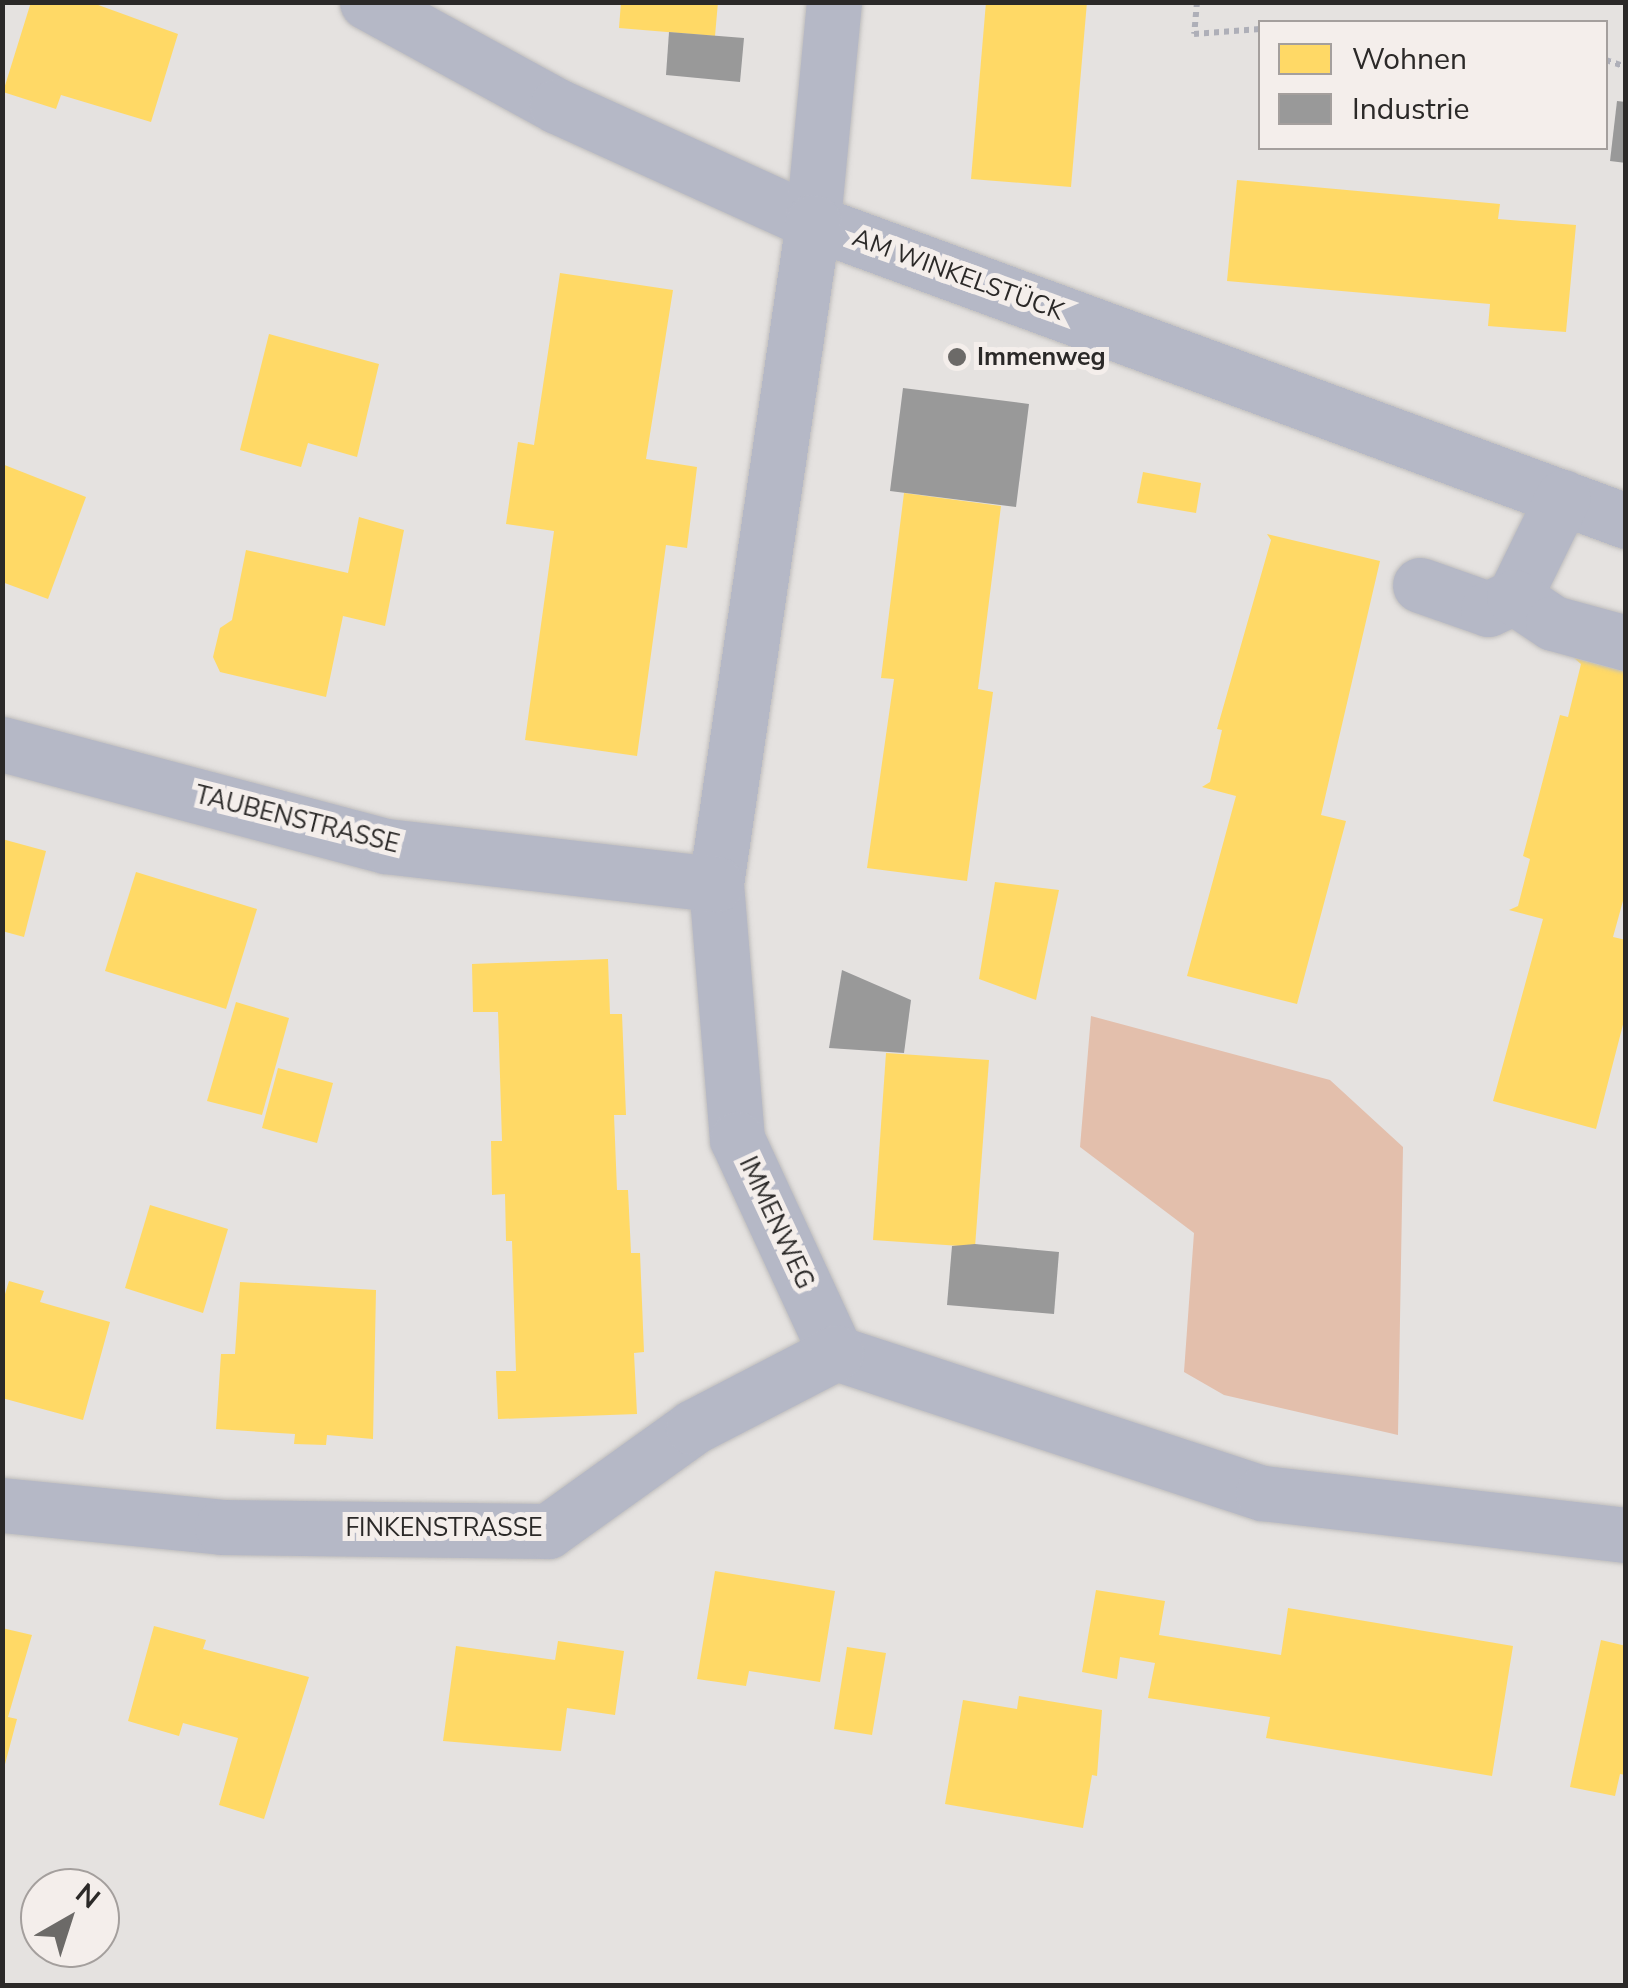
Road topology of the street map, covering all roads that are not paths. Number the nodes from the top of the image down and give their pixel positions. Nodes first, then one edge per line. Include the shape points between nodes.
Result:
1 (367, 2) edge
2 (834, 2) edge
3 (813, 222) junction
4 (1564, 498) junction
5 (1626, 520) edge
6 (1420, 585) dead end
7 (1514, 598) junction
8 (1626, 643) edge
9 (2, 744) edge
10 (716, 884) junction
11 (836, 1353) junction
12 (2, 1505) edge
13 (1626, 1535) edge

1 - 3 street, AM WINKELSTÜCK via 557,106
2 - 3 street, IMMENWEG
3 - 4 street, AM WINKELSTÜCK
3 - 10 street, IMMENWEG
4 - 5 street, AM WINKELSTÜCK
4 - 7 street
6 - 7 street via 1488,609
7 - 8 street via 1553,623
9 - 10 street, TAUBENSTRASSE via 386,846
10 - 11 street, IMMENWEG via 738,1139
11 - 12 street, FINKENSTRASSE via 692,1427 548,1532 222,1526
11 - 13 street via 1263,1493

